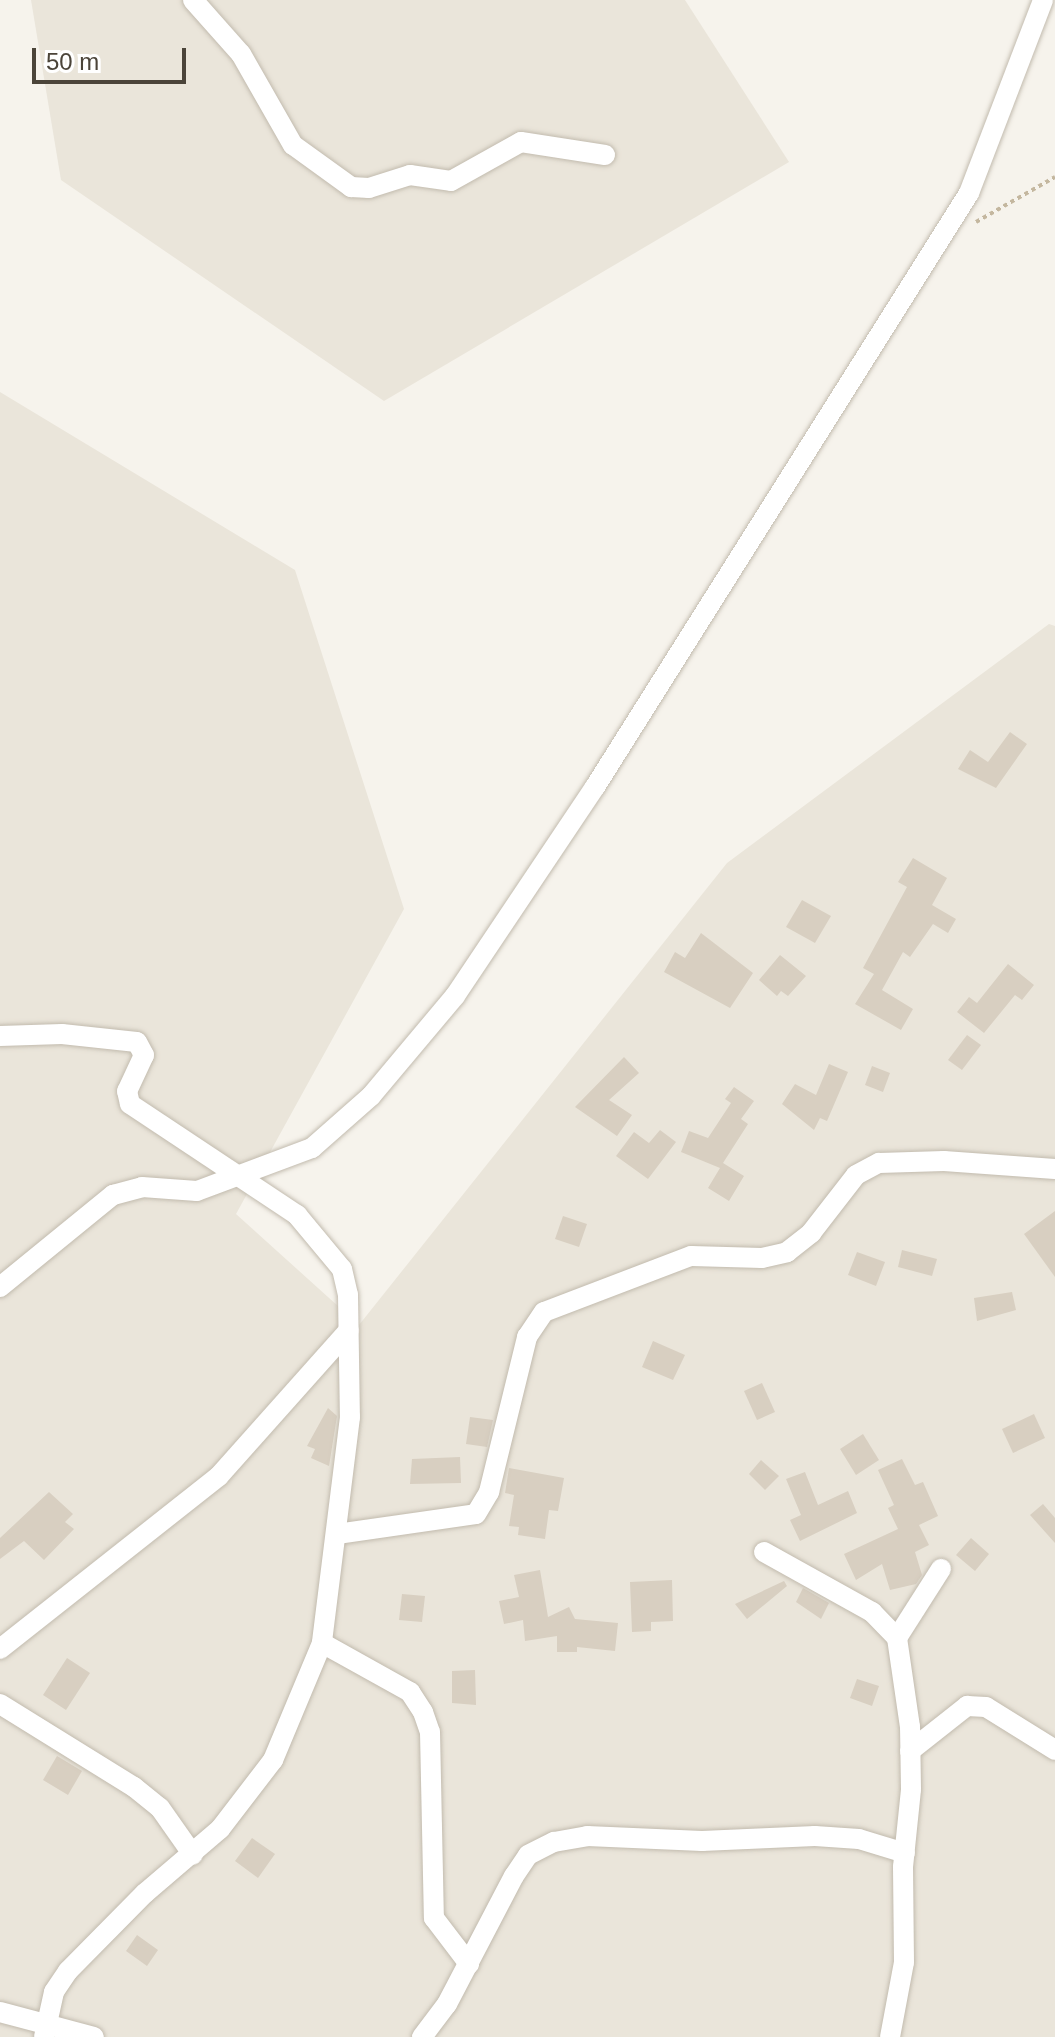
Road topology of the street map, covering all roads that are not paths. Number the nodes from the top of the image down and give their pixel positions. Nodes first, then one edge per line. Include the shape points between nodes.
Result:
1 (193, 0) edge
2 (1043, 0) edge
3 (605, 155) dead end
4 (0, 1036) edge
5 (1055, 1169) edge
6 (240, 1175) junction
7 (0, 1287) edge
8 (349, 1330) junction
9 (337, 1534) junction
10 (764, 1552) dead end
11 (941, 1569) dead end
12 (897, 1638) junction
13 (322, 1643) junction
14 (0, 1649) edge
15 (0, 1704) edge
16 (1055, 1750) edge
17 (910, 1751) junction
18 (905, 1853) junction
19 (193, 1855) junction
20 (469, 1964) junction
21 (0, 2012) edge
22 (46, 2031) edge
23 (94, 2037) edge
24 (422, 2037) edge
25 (890, 2037) edge

1 - 3 street via 241,54 293,145 351,187 369,188 410,175 451,181 521,142
2 - 6 street via 969,193 603,773 455,996 371,1096 312,1148
4 - 6 street via 62,1034 137,1042 144,1055 127,1091 130,1104
5 - 9 street via 944,1161 879,1163 856,1175 811,1233 787,1252 762,1258 691,1256 544,1312 527,1337 489,1492 476,1514
6 - 7 street via 197,1191 142,1187 113,1195
6 - 8 street via 297,1215 342,1269
8 - 9 street via 350,1417
8 - 14 street via 219,1476
9 - 13 street
10 - 12 street via 872,1612
11 - 12 street
12 - 17 street
13 - 19 street via 273,1760
13 - 20 street via 410,1692 423,1712 430,1732 434,1918
15 - 19 street via 134,1787 160,1808
16 - 17 street via 986,1707 967,1706
17 - 18 street
18 - 20 street via 859,1839 815,1836 702,1841 587,1836 554,1842 528,1855
18 - 25 street via 904,1962
19 - 22 street via 145,1893 68,1971 54,1992
20 - 24 street
21 - 22 street
22 - 23 street

